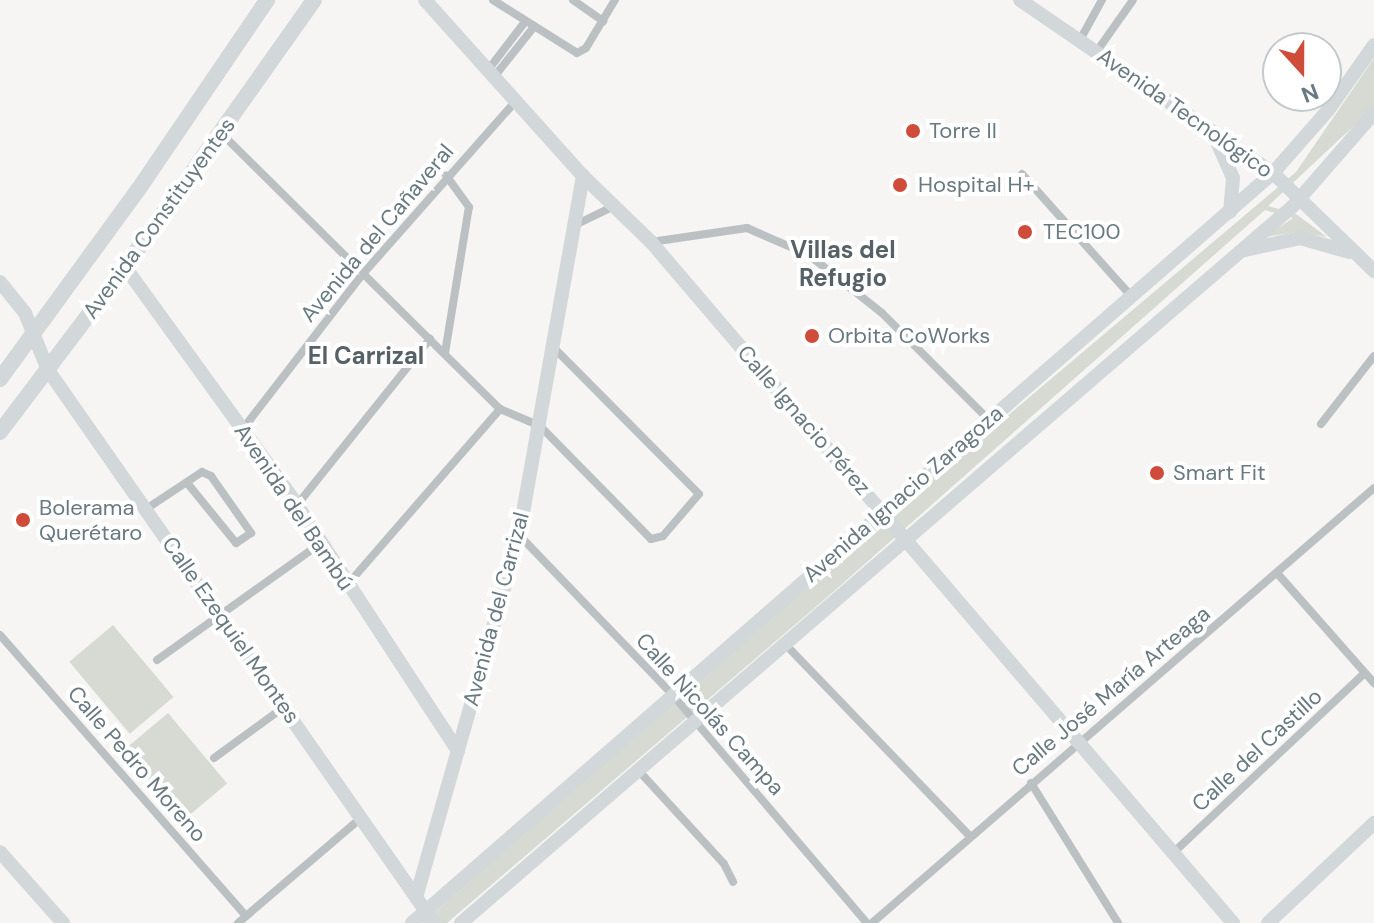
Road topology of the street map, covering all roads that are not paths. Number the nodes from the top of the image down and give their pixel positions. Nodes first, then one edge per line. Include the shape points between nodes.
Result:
1 (267, 0) edge
2 (314, 0) edge
3 (425, 0) edge
4 (493, 0) edge
5 (573, 0) edge
6 (615, 0) edge
7 (1020, 0) edge
8 (1102, 0) edge
9 (1133, 0) edge
10 (603, 21) junction
11 (524, 23) junction
12 (533, 28) junction
13 (1080, 40) junction
14 (1374, 45) edge
15 (509, 50) junction
16 (1097, 51) junction
17 (491, 74) junction
18 (516, 101) junction
19 (1374, 113) edge
20 (1209, 126) junction
21 (221, 133) junction
22 (1273, 173) junction
23 (1022, 174) dead end
24 (446, 175) junction
25 (583, 176) junction
26 (1299, 200) junction
27 (612, 207) junction
28 (1230, 212) junction
29 (575, 225) junction
30 (651, 242) junction
31 (1238, 253) junction
32 (1360, 257) junction
33 (125, 267) junction
34 (1374, 271) edge
35 (361, 276) junction
36 (0, 282) edge
37 (1131, 296) junction
38 (33, 334) junction
39 (430, 339) junction
40 (552, 346) junction
41 (445, 353) junction
42 (1374, 356) edge
43 (48, 370) junction
44 (0, 379) edge
45 (500, 409) junction
46 (989, 420) junction
47 (1321, 424) dead end
48 (540, 426) junction
49 (242, 430) junction
50 (0, 432) edge
51 (188, 484) junction
52 (1374, 488) edge
53 (297, 505) junction
54 (146, 509) junction
55 (882, 511) junction
56 (519, 535) junction
57 (908, 537) junction
58 (321, 543) junction
59 (1277, 573) junction
60 (347, 585) junction
61 (220, 615) junction
62 (0, 635) edge
63 (785, 644) junction
64 (157, 660) dead end
65 (1365, 673) junction
66 (1374, 683) edge
67 (672, 694) junction
68 (285, 707) junction
69 (696, 720) junction
70 (1081, 739) junction
71 (458, 751) junction
72 (214, 758) dead end
73 (638, 770) junction
74 (1031, 783) junction
75 (363, 817) junction
76 (1374, 823) edge
77 (970, 836) junction
78 (0, 852) edge
79 (1173, 853) junction
80 (733, 882) dead end
81 (417, 894) junction
82 (246, 916) junction
83 (430, 917) edge
84 (63, 923) edge
85 (238, 923) edge
86 (412, 923) edge
87 (461, 923) edge
88 (869, 923) edge
89 (1118, 923) edge
90 (1233, 923) edge
91 (1268, 923) edge

1 - 38 main road, Avenida Constituyentes
2 - 21 main road, Avenida Constituyentes
3 - 17 main road, Calle Ignacio Pérez
4 - 11 street
5 - 10 street
6 - 10 street
7 - 13 main road, Avenida Tecnológico
8 - 13 street
9 - 16 street
10 - 12 street via 577,53
11 - 12 street
11 - 15 street
12 - 15 street
13 - 16 main road, Avenida Tecnológico
14 - 22 main road, Avenida Ignacio Zaragoza via 1329,109
15 - 17 street
16 - 20 main road, Avenida Tecnológico
17 - 18 main road, Calle Ignacio Pérez
18 - 24 street, Avenida del Cañaveral
18 - 25 main road, Calle Ignacio Pérez
19 - 26 main road, Avenida Ignacio Zaragoza
20 - 22 main road, Avenida Tecnológico
20 - 28 main road via 1233,178
21 - 33 main road, Avenida Constituyentes
21 - 35 street
22 - 26 main road, Avenida Tecnológico
22 - 28 main road, Avenida Ignacio Zaragoza
23 - 37 street
24 - 35 street, Avenida del Cañaveral
24 - 41 street via 469,207
25 - 27 main road, Calle Ignacio Pérez
25 - 29 main road, Avenida del Carrizal
26 - 31 main road, Avenida Ignacio Zaragoza
26 - 32 main road, Avenida Tecnológico
27 - 29 street
27 - 30 main road, Calle Ignacio Pérez
28 - 37 main road, Avenida Ignacio Zaragoza
29 - 40 main road, Avenida del Carrizal
30 - 46 street via 747,228 809,255 882,313
30 - 55 main road, Calle Ignacio Pérez
31 - 32 main road via 1300,238
31 - 57 main road, Avenida Ignacio Zaragoza
32 - 34 main road, Avenida Tecnológico
33 - 43 main road, Avenida Constituyentes
33 - 49 main road, Avenida del Bambú
35 - 39 street
35 - 49 street, Avenida del Cañaveral
36 - 38 main road, Calle Ezequiel Montes
37 - 46 main road, Avenida Ignacio Zaragoza
38 - 43 main road, Calle Ezequiel Montes
38 - 44 main road, Avenida Constituyentes
39 - 41 street
39 - 53 street
40 - 48 main road, Avenida del Carrizal
40 - 48 street via 696,488 698,500 663,536 651,539
41 - 45 street
42 - 47 street
43 - 50 main road, Avenida Constituyentes
43 - 54 main road, Calle Ezequiel Montes
45 - 48 street
45 - 60 street
46 - 55 main road, Avenida Ignacio Zaragoza
48 - 56 main road, Avenida del Carrizal
49 - 53 main road, Avenida del Bambú
51 - 51 street via 236,543 251,533 211,476 202,472
51 - 54 street
52 - 59 street, Calle José María Arteaga
53 - 58 main road, Avenida del Bambú
54 - 61 main road, Calle Ezequiel Montes
55 - 57 main road, Calle Ignacio Pérez
55 - 67 main road, Avenida Ignacio Zaragoza
56 - 67 street, Calle Nicolás Campa
56 - 71 main road, Avenida del Carrizal
57 - 63 main road, Avenida Ignacio Zaragoza
57 - 70 main road, Calle Ignacio Pérez via 1027,685
58 - 60 main road, Avenida del Bambú
58 - 61 street
59 - 65 street
59 - 70 street, Calle José María Arteaga
60 - 71 main road, Avenida del Bambú
61 - 64 street
61 - 68 main road, Calle Ezequiel Montes
62 - 82 street, Calle Pedro Moreno
63 - 69 main road, Avenida Ignacio Zaragoza
63 - 77 street
65 - 66 street
65 - 79 street, Calle del Castillo
67 - 69 street, Calle Nicolás Campa
67 - 83 main road, Avenida Ignacio Zaragoza
68 - 72 street
68 - 75 main road, Calle Ezequiel Montes
69 - 73 main road, Avenida Ignacio Zaragoza
69 - 88 street, Calle Nicolás Campa
70 - 74 street, Calle José María Arteaga
70 - 79 main road, Calle Ignacio Pérez
71 - 81 main road, Avenida del Carrizal
73 - 80 street via 724,864
73 - 87 main road, Avenida Ignacio Zaragoza
74 - 77 street, Calle José María Arteaga
74 - 89 street
75 - 81 main road, Calle Ezequiel Montes
75 - 82 street
76 - 91 main road
77 - 88 street, Calle José María Arteaga
78 - 84 main road
79 - 90 main road, Calle Ignacio Pérez
81 - 83 main road, Calle Ezequiel Montes
82 - 85 street
83 - 86 main road, Avenida Ignacio Zaragoza

